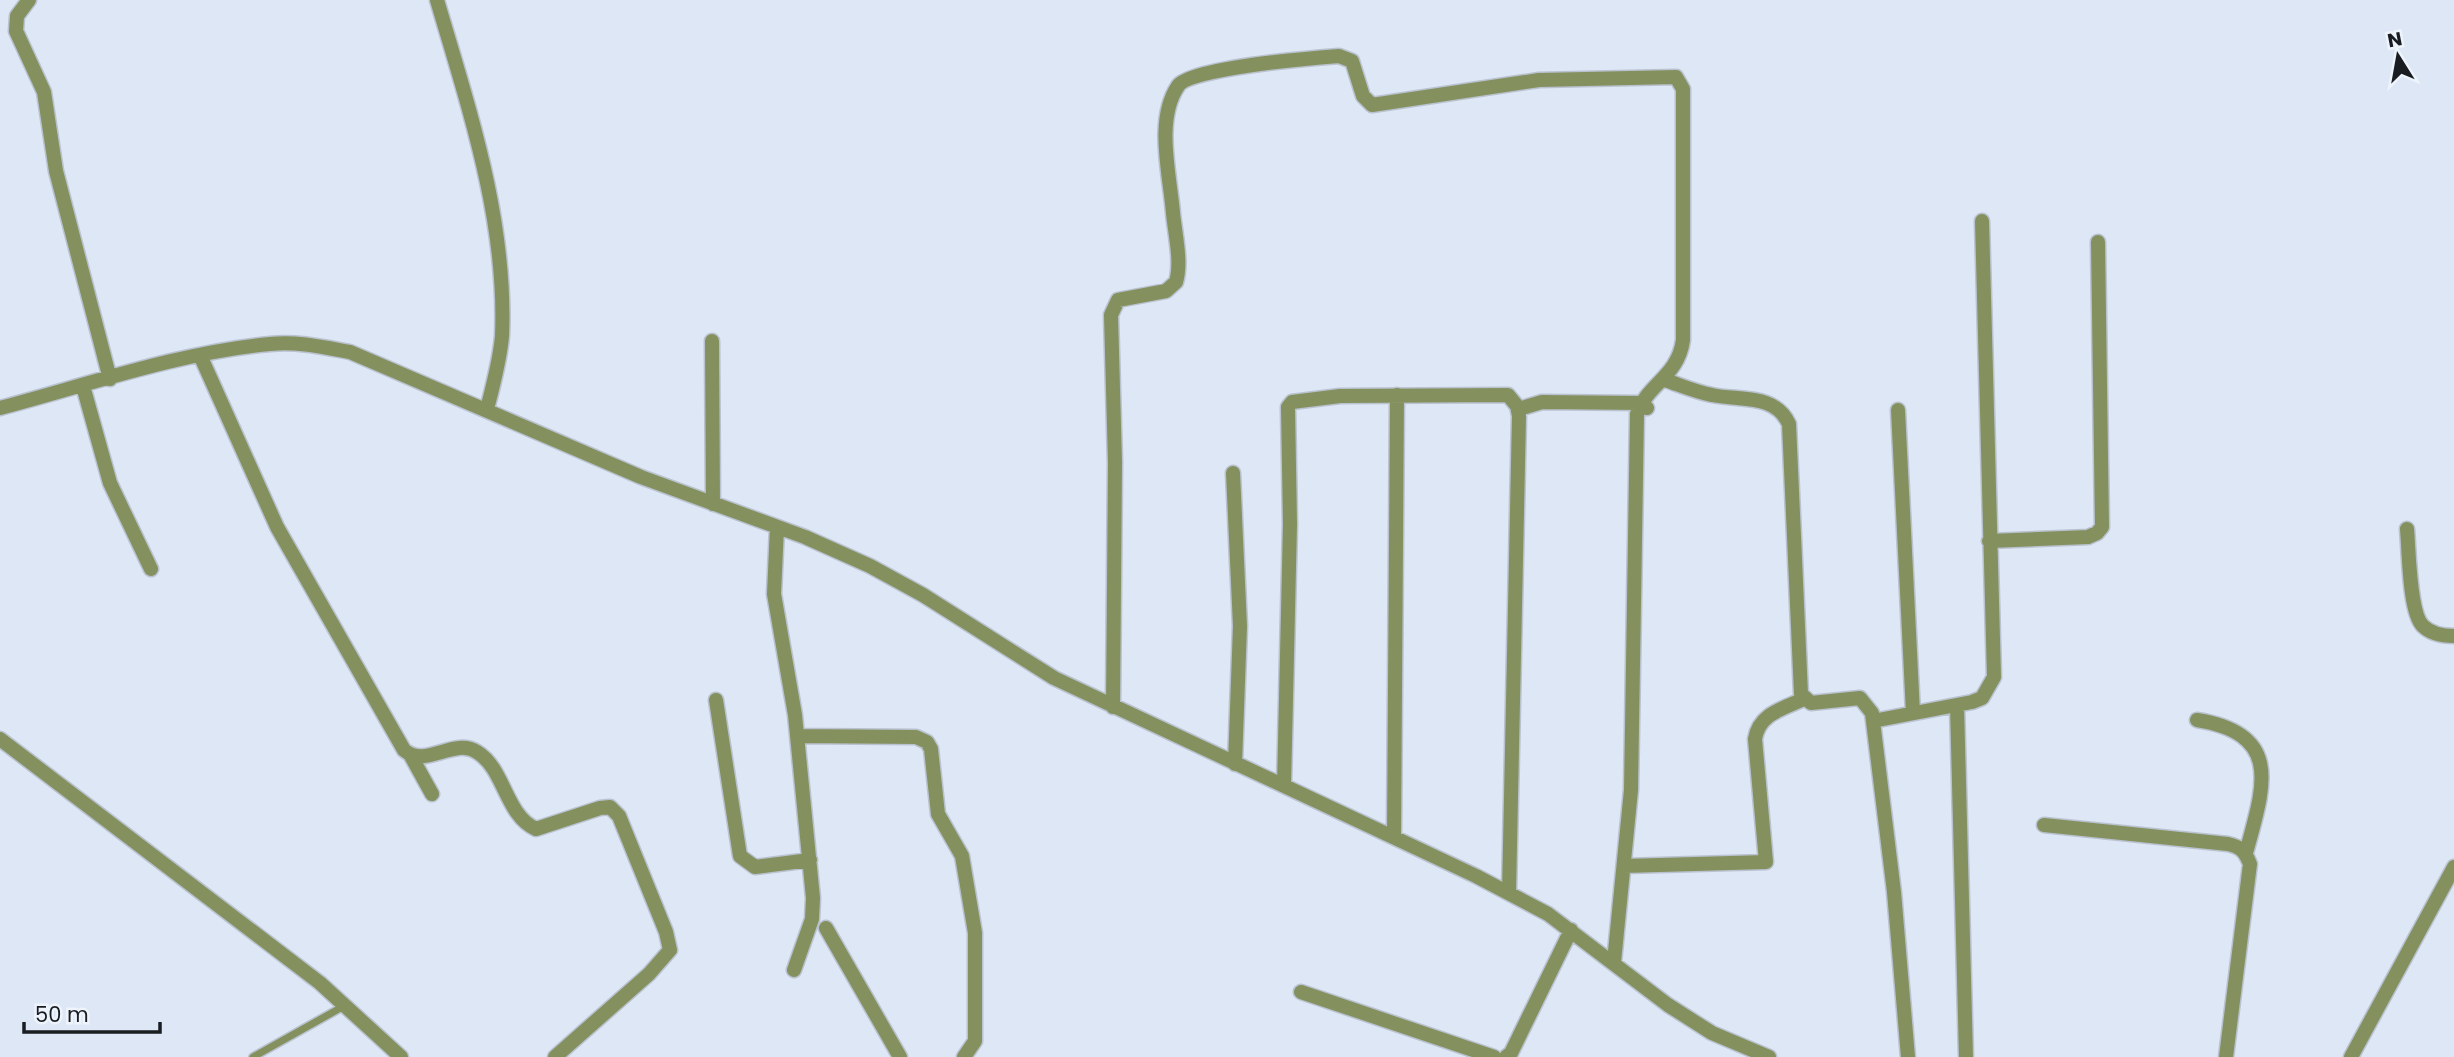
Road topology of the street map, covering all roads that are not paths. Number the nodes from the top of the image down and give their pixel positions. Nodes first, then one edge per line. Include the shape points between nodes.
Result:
1 (29, 0) edge
2 (437, 0) edge
3 (1982, 221) dead end
4 (2098, 242) dead end
5 (712, 341) dead end
6 (200, 355) junction
7 (110, 379) junction
8 (1665, 380) junction
9 (83, 386) junction
10 (1398, 395) junction
11 (1517, 405) junction
12 (1644, 406) junction
13 (0, 408) edge
14 (487, 410) junction
15 (1898, 410) dead end
16 (1233, 473) dead end
17 (713, 503) junction
18 (777, 527) junction
19 (2407, 528) dead end
20 (1989, 541) junction
21 (152, 569) dead end
22 (2454, 636) edge
23 (1804, 699) junction
24 (716, 700) dead end
25 (1956, 705) junction
26 (1113, 707) junction
27 (1913, 713) junction
28 (2197, 720) dead end
29 (1873, 721) junction
30 (797, 737) junction
31 (0, 739) edge
32 (411, 756) junction
33 (1235, 764) junction
34 (1284, 786) junction
35 (432, 794) dead end
36 (2044, 825) dead end
37 (1394, 837) junction
38 (2246, 853) junction
39 (810, 860) junction
40 (1624, 866) junction
41 (2454, 867) edge
42 (1508, 893) junction
43 (826, 928) dead end
44 (1571, 930) junction
45 (1614, 962) junction
46 (794, 970) dead end
47 (1301, 992) dead end
48 (345, 1005) junction
49 (253, 1057) edge
50 (401, 1057) edge
51 (555, 1057) edge
52 (900, 1057) edge
53 (964, 1057) edge
54 (1494, 1057) edge
55 (1506, 1057) edge
56 (1769, 1057) edge
57 (1908, 1057) edge
58 (1966, 1057) edge
59 (2226, 1057) edge
60 (2351, 1057) edge

1 - 7 street via 18,16 16,31 44,92 56,171
2 - 14 street via 487,183 500,256 502,339
3 - 20 street
4 - 20 street via 2102,527 2088,537
5 - 17 street
6 - 7 street
6 - 14 street via 271,343 309,344 350,352
6 - 32 street via 277,527
7 - 9 street
8 - 12 street
8 - 23 street via 1711,395 1770,403 1789,424 1794,597
8 - 26 street via 1676,365 1683,340 1684,102 1680,79 1539,80 1372,105 1363,96 1352,61 1339,56 1184,79 1171,101 1166,130 1177,282 1166,291 1118,300 1111,315
9 - 13 street
9 - 21 street via 110,483
10 - 11 street via 1500,393
10 - 34 street via 1300,400 1288,407
10 - 37 street
11 - 12 street
11 - 42 street
12 - 40 street via 1637,414 1632,790
14 - 17 street
15 - 27 street
16 - 33 street via 1240,626
17 - 18 street
18 - 26 street via 870,566 1054,678
18 - 30 street via 774,594
19 - 22 street via 2420,624 2432,632
20 - 25 street via 1994,677 1982,698
23 - 29 street via 1811,703 1860,698 1867,702
23 - 40 street via 1769,715 1757,726 1766,862
24 - 39 street via 740,856 755,867
25 - 27 street
25 - 58 street
26 - 33 street
27 - 29 street
28 - 38 street via 2222,724 2238,733 2261,764 2264,787
29 - 57 street
30 - 39 street
30 - 53 street via 916,737 931,749 938,814 962,856 975,933 975,1041
31 - 48 street
32 - 35 street
32 - 51 street via 470,748 479,753 519,816 536,829 600,808 610,807 620,816 670,950
33 - 34 street
34 - 37 street
36 - 38 street via 2228,844
37 - 42 street
38 - 59 street via 2250,864
39 - 46 street via 812,919
40 - 45 street
41 - 60 street
42 - 44 street
43 - 52 street
44 - 45 street
44 - 55 street
45 - 56 street via 1712,1033
47 - 54 street
48 - 49 lane
48 - 50 street

